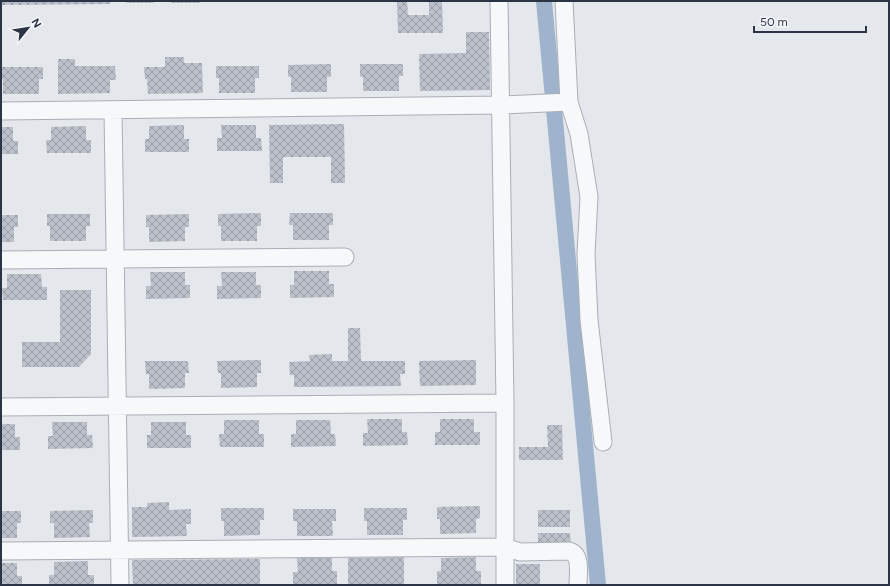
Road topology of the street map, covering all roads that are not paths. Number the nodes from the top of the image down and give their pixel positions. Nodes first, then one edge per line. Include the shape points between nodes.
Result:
1 (499, 1) edge
2 (564, 1) edge
3 (569, 102) junction
4 (500, 105) junction
5 (113, 110) junction
6 (1, 111) edge
7 (345, 257) dead end
8 (115, 259) junction
9 (1, 260) edge
10 (505, 403) junction
11 (118, 406) junction
12 (1, 407) edge
13 (603, 442) dead end
14 (505, 547) junction
15 (120, 550) junction
16 (1, 551) edge
17 (120, 585) edge
18 (505, 585) edge
19 (578, 585) edge

1 - 4 street
2 - 3 street
3 - 4 street
3 - 13 street via 579,134 589,197 586,254 589,320
4 - 5 street
4 - 10 street
5 - 6 street
5 - 8 street
7 - 8 street
8 - 9 street
8 - 11 street
10 - 11 street
10 - 14 street
11 - 12 street
11 - 15 street
14 - 15 street
14 - 18 street
14 - 19 street via 520,552 573,552 578,561
15 - 16 street
15 - 17 street

